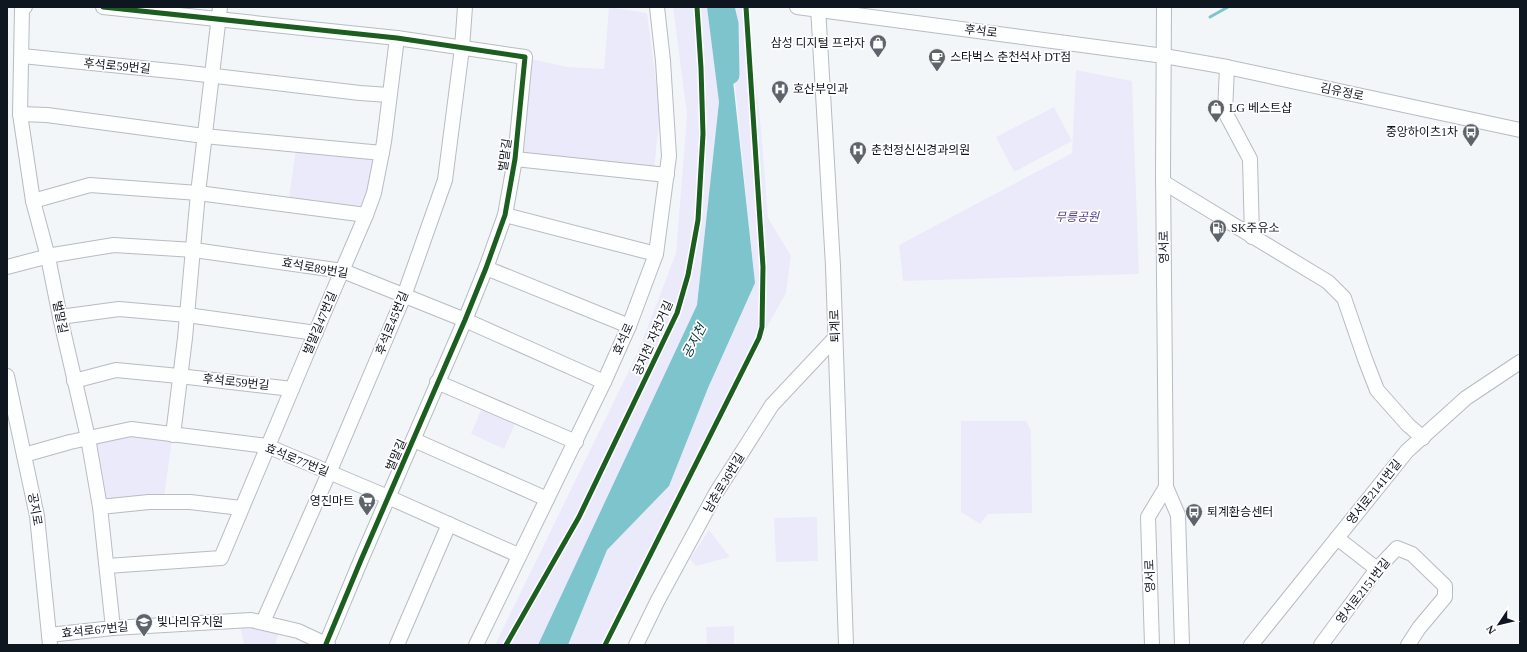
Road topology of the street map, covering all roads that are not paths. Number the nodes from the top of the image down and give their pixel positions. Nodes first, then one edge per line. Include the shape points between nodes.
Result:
1 (25, 7) edge
2 (103, 7) edge
3 (465, 7) edge
4 (657, 7) edge
5 (797, 7) edge
6 (1164, 7) edge
7 (818, 8) edge
8 (220, 13) edge
9 (397, 38) junction
10 (462, 48) junction
11 (22, 56) junction
12 (1164, 56) junction
13 (1227, 67) junction
14 (213, 75) junction
15 (389, 95) junction
16 (20, 114) junction
17 (1520, 130) edge
18 (204, 136) junction
19 (382, 153) junction
20 (515, 159) junction
21 (667, 175) junction
22 (1163, 182) junction
23 (198, 193) junction
24 (33, 201) junction
25 (366, 215) junction
26 (505, 215) junction
27 (1252, 237) junction
28 (194, 250) junction
29 (656, 254) junction
30 (48, 257) junction
31 (7, 267) edge
32 (486, 268) junction
33 (343, 271) junction
34 (404, 296) junction
35 (187, 314) junction
36 (60, 317) junction
37 (464, 320) junction
38 (629, 326) junction
39 (316, 333) junction
40 (835, 338) junction
41 (1520, 362) edge
42 (7, 376) edge
43 (179, 376) junction
44 (74, 381) junction
45 (437, 382) junction
46 (604, 382) junction
47 (292, 389) junction
48 (10, 399) edge
49 (173, 434) junction
50 (88, 438) junction
51 (1423, 438) junction
52 (414, 440) junction
53 (576, 442) junction
54 (267, 446) junction
55 (24, 455) junction
56 (329, 473) junction
57 (1166, 487) junction
58 (388, 497) junction
59 (547, 499) junction
60 (100, 507) junction
61 (241, 508) junction
62 (449, 524) junction
63 (1337, 538) junction
64 (518, 555) junction
65 (107, 566) junction
66 (1377, 569) junction
67 (263, 622) junction
68 (114, 628) junction
69 (49, 640) edge
70 (327, 645) edge
71 (397, 645) edge
72 (476, 645) edge
73 (636, 645) edge
74 (846, 645) edge
75 (1152, 645) edge
76 (1182, 645) edge
77 (1251, 645) edge
78 (1322, 645) edge
79 (1408, 645) edge

1 - 11 street, 벌말길 via 22,9
2 - 8 street, 벌말길
3 - 10 street, 후석로45번길
4 - 21 street, 효석로 via 670,156
5 - 7 street, 후석로
6 - 12 street, 영서로
7 - 12 street, 후석로
7 - 40 street, 퇴계로
8 - 9 street, 벌말길
8 - 14 street
9 - 10 street, 벌말길
9 - 15 street, 벌말길47번길
10 - 20 street, 벌말길 via 525,57
10 - 34 street, 후석로45번길 via 445,180
11 - 14 street, 후석로59번길
11 - 16 street, 벌말길
12 - 13 street, 김유정로
12 - 22 street, 영서로
13 - 17 street, 김유정로
13 - 27 street via 1225,112 1250,158
14 - 15 street, 후석로59번길
14 - 18 street
15 - 19 street, 벌말길47번길
16 - 18 street via 47,115
16 - 24 street, 벌말길
18 - 19 street
18 - 23 street
19 - 25 street, 벌말길47번길 via 374,193
20 - 21 street, 벌말길
20 - 26 street, 벌말길
21 - 29 street, 효석로
22 - 27 street
22 - 57 street, 영서로
23 - 24 street via 90,185
23 - 25 street
23 - 28 street
24 - 30 street, 벌말길
25 - 33 street, 벌말길47번길
26 - 29 street
26 - 32 street, 벌말길
27 - 51 street via 1328,282 1344,298 1377,390
28 - 30 street, 효석로89번길 via 114,245
28 - 33 street, 효석로89번길
28 - 35 street
29 - 38 street, 효석로
30 - 31 street, 효석로89번길
30 - 36 street, 벌말길
32 - 37 street, 벌말길
32 - 38 street
33 - 34 street, 효석로89번길
33 - 39 street, 벌말길47번길
34 - 37 street, 효석로89번길
34 - 56 street, 후석로45번길
35 - 36 street via 119,309
35 - 39 street
35 - 43 street
36 - 44 street, 벌말길
37 - 45 street, 벌말길
37 - 46 street, 효석로89번길
38 - 46 street, 효석로
39 - 47 street, 벌말길47번길
40 - 73 street, 남춘로36번길 via 772,405 716,493
40 - 74 street, 퇴계로
41 - 51 street, 영서로2141번길 via 1466,398
42 - 48 street, 공지로
43 - 44 street, 후석로59번길 via 116,370
43 - 47 street, 후석로59번길
43 - 49 street
44 - 50 street, 벌말길
45 - 52 street, 벌말길
45 - 53 street
46 - 53 street, 효석로
47 - 54 street, 벌말길47번길
48 - 55 street, 공지로
49 - 50 street, 효석로77번길 via 131,429
49 - 54 street, 효석로77번길
50 - 55 street, 효석로77번길
50 - 60 street, 벌말길
51 - 63 street, 영서로2141번길 via 1407,451
52 - 58 street, 벌말길
52 - 59 street, 벌말길
53 - 59 street, 효석로
54 - 56 street, 효석로77번길
54 - 61 street, 벌말길47번길
55 - 69 street, 공지로 via 37,516
56 - 58 street, 효석로77번길
56 - 67 street, 후석로45번길
57 - 75 street, 영서로 via 1148,517
57 - 76 street, 영서로 via 1178,516
58 - 62 street, 효석로77번길
58 - 70 street, 벌말길
59 - 64 street, 효석로
60 - 61 street via 149,502 190,502
60 - 65 street, 벌말길
61 - 65 street, 벌말길47번길 via 221,558
62 - 64 street, 효석로77번길
62 - 71 street
63 - 66 street
63 - 77 street, 영서로2141번길
64 - 72 street, 효석로
65 - 68 street, 벌말길
66 - 78 street, 영서로2151번길
66 - 79 street, 영서로2151번길 via 1397,548 1412,554 1445,586 1445,597
67 - 68 street, 효석로67번길 via 251,620
67 - 70 street, 효석로67번길 via 298,631
68 - 69 street, 효석로67번길

